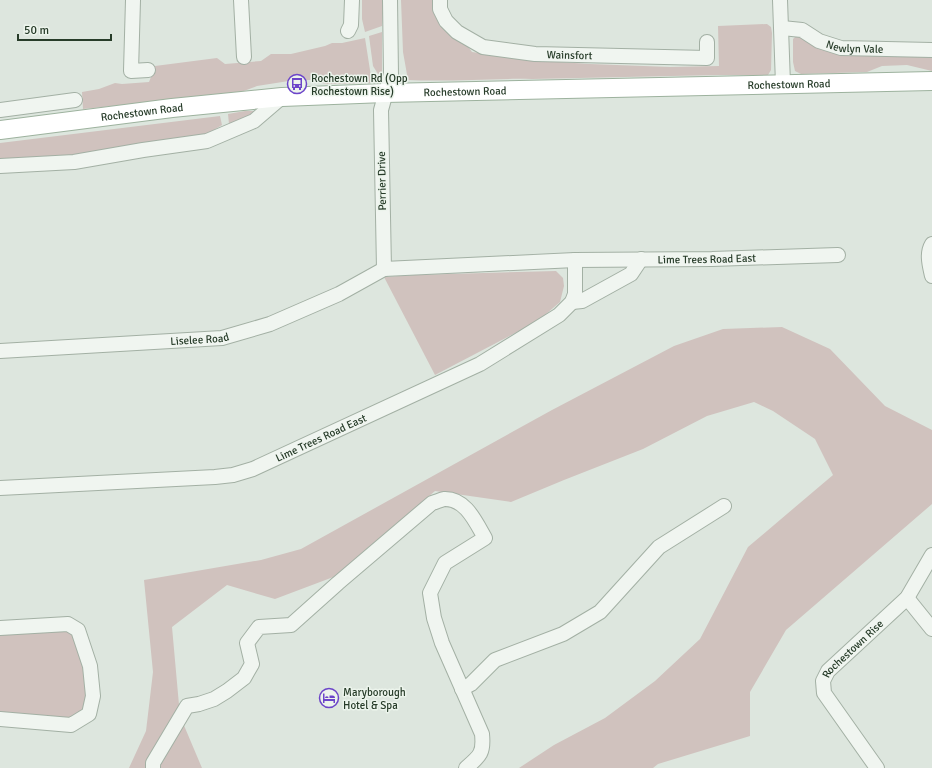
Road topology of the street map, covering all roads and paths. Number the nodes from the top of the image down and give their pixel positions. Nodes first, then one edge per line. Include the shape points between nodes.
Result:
1 (133, 0) edge
2 (241, 0) edge
3 (352, 0) edge
4 (390, 0) edge
5 (440, 0) edge
6 (780, 0) edge
7 (782, 28) junction
8 (348, 32) dead end
9 (707, 42) dead end
10 (932, 50) edge
11 (244, 57) dead end
12 (148, 70) dead end
13 (932, 81) edge
14 (783, 84) junction
15 (385, 93) junction
16 (282, 97) junction
17 (75, 100) dead end
18 (0, 110) edge
19 (0, 130) edge
20 (0, 166) edge
21 (932, 244) edge
22 (838, 255) dead end
23 (641, 259) junction
24 (575, 260) junction
25 (384, 269) junction
26 (932, 276) edge
27 (572, 302) junction
28 (0, 351) edge
29 (0, 488) edge
30 (724, 506) dead end
31 (932, 555) edge
32 (907, 598) junction
33 (0, 628) edge
34 (932, 629) edge
35 (462, 689) junction
36 (0, 719) edge
37 (153, 768) edge
38 (466, 768) edge
39 (877, 768) edge

1 - 12 street via 131,71
2 - 11 street
3 - 8 street via 351,25
4 - 15 street, Perrier Drive via 391,74
5 - 9 street, Wainsfort via 440,9 446,21 457,32 483,47 535,54 707,58
6 - 7 street
7 - 10 street, Newlyn Vale via 802,30 820,41 840,48
7 - 14 street
13 - 14 main road, Rochestown Road
14 - 15 main road, Rochestown Road
15 - 16 main road, Rochestown Road
15 - 25 street, Perrier Drive via 381,110
16 - 19 main road, Rochestown Road
16 - 20 street via 254,121 207,141 74,162
17 - 18 street
21 - 26 street via 929,258
22 - 23 street, Lime Trees Road East
23 - 24 street, Lime Trees Road East
23 - 27 street via 630,274 582,301
24 - 25 street, Lime Trees Road East
24 - 27 street via 575,294
25 - 28 street, Liselee Road via 339,294 270,324 222,338
27 - 29 street, Lime Trees Road East via 559,315 480,364 253,469 215,477
30 - 35 street via 659,547 600,612 563,634 495,660
31 - 32 street, Rochestown Rise
32 - 34 street
32 - 39 street, Rochestown Rise via 828,671 823,681 824,693
33 - 36 street via 68,624 78,630 90,666 92,696 89,714 71,725
35 - 37 street via 442,643 430,593 445,563 485,538 465,508 455,500 443,499 432,503 291,625 259,627 247,643 252,664 244,678 214,700 186,706 153,763
35 - 38 street via 482,734 483,746 478,757

